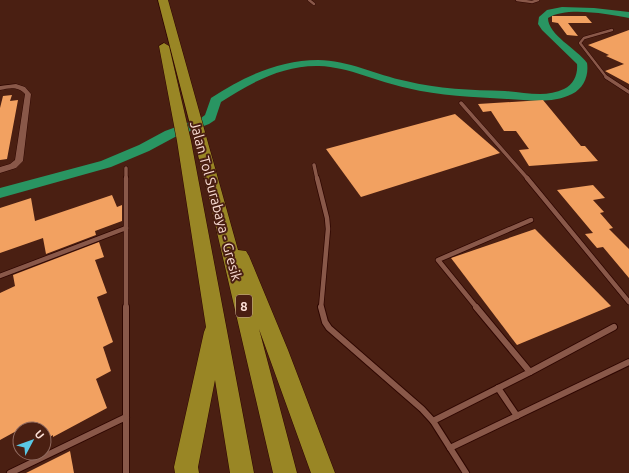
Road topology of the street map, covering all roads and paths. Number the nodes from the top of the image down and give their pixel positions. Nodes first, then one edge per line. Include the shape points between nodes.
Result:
1 (154, 0) edge
2 (163, 0) edge
3 (309, 0) edge
4 (518, 0) edge
5 (538, 0) edge
6 (314, 4) dead end
7 (612, 30) dead end
8 (0, 88) edge
9 (629, 92) edge
10 (461, 103) dead end
11 (192, 140) junction
12 (314, 165) dead end
13 (126, 168) dead end
14 (0, 170) edge
15 (217, 198) junction
16 (531, 220) dead end
17 (126, 228) junction
18 (0, 276) edge
19 (629, 302) edge
20 (216, 323) junction
21 (614, 327) dead end
22 (629, 362) edge
23 (530, 372) junction
24 (498, 388) junction
25 (517, 416) junction
26 (126, 417) junction
27 (433, 421) junction
28 (450, 448) junction
29 (10, 473) edge
30 (126, 473) edge
31 (187, 473) edge
32 (242, 473) edge
33 (285, 473) edge
34 (323, 473) edge
35 (466, 473) edge

1 - 11 highway, Jalan Tol Surabaya - Gresik / 8 via 179,117
2 - 11 highway, Jalan Tol Surabaya - Gresik / 8 via 193,114
3 - 6 lane
4 - 5 lane
7 - 9 lane via 584,38 580,43 607,79
8 - 14 street via 18,86 25,89 28,94 19,161
10 - 19 lane via 529,180
11 - 15 highway, Jalan Tol Surabaya - Gresik / 8
11 - 20 highway, Jalan Tol Surabaya - Gresik / 8
12 - 27 lane via 328,229 321,307 325,322
13 - 17 lane
15 - 33 highway, Jalan Tol Surabaya - Gresik / 8
15 - 34 highway via 278,350
16 - 23 lane via 438,260
17 - 18 lane
17 - 26 lane
20 - 31 highway via 186,467
20 - 32 highway, Jalan Tol Surabaya - Gresik / 8
21 - 23 lane
22 - 25 lane
23 - 24 lane
24 - 25 lane
24 - 27 lane
25 - 28 lane
26 - 29 lane
26 - 30 lane
27 - 28 lane
28 - 35 lane

